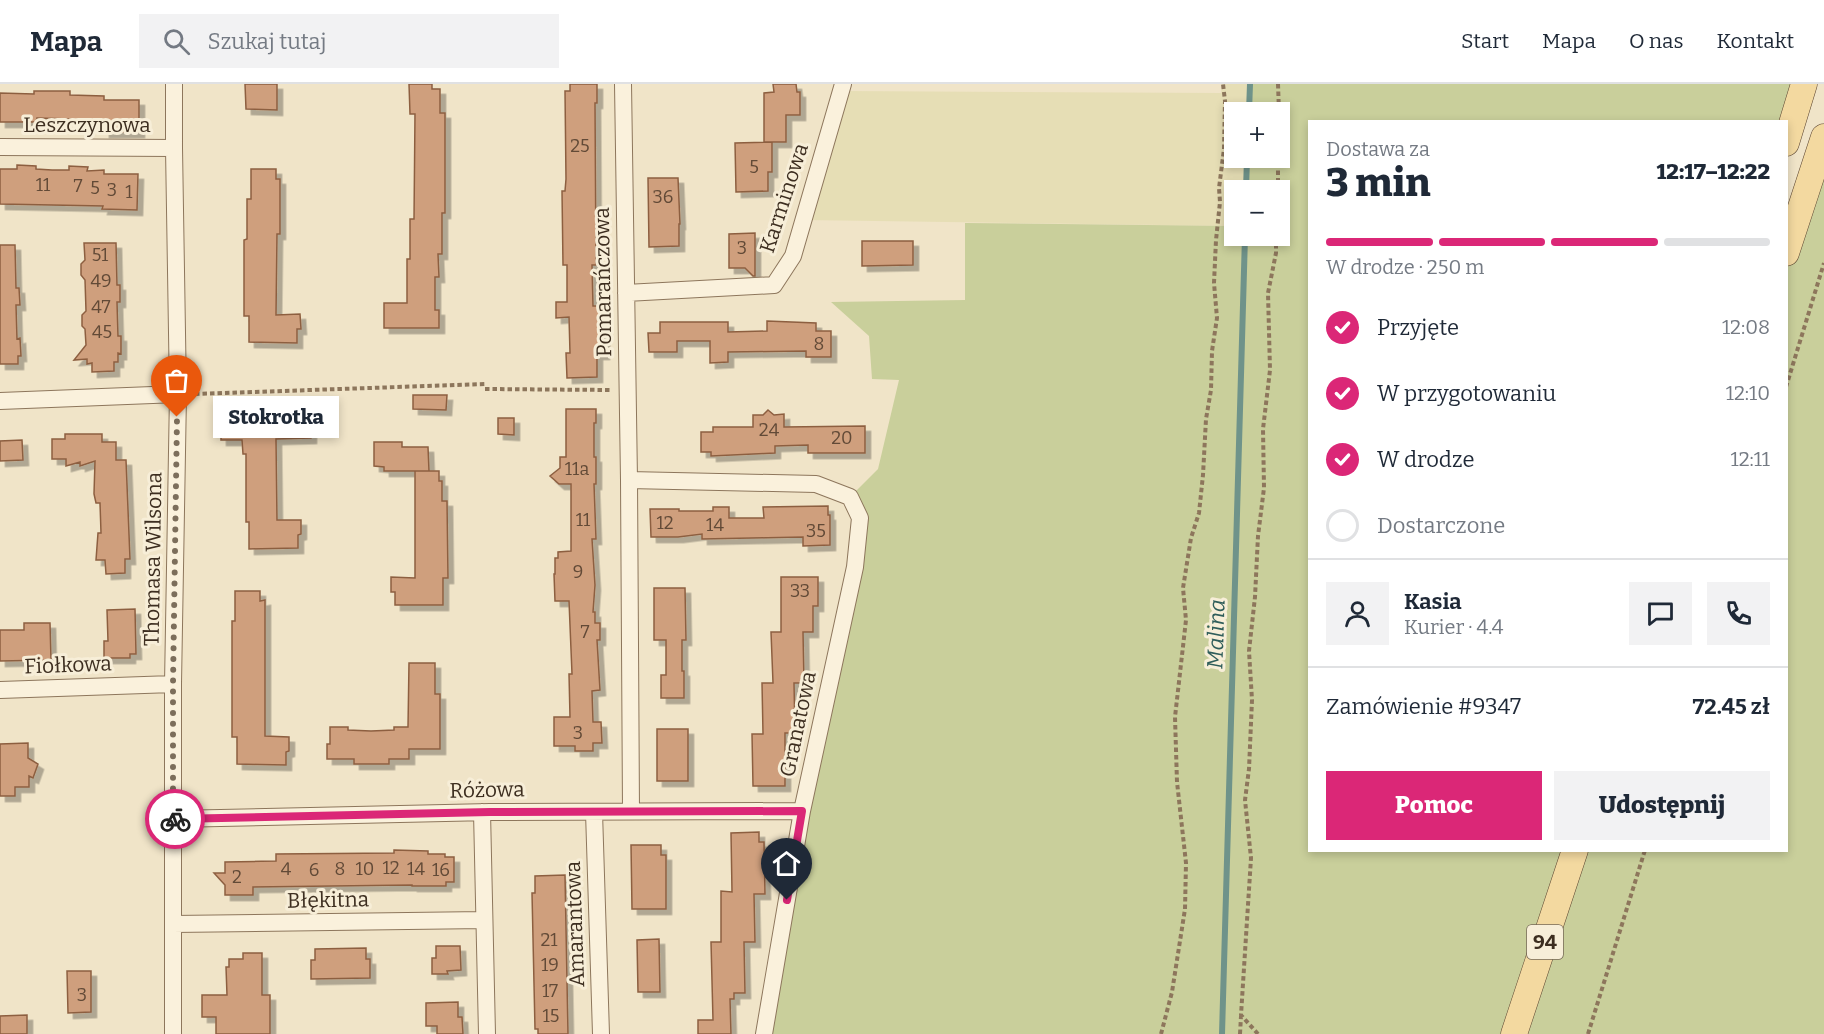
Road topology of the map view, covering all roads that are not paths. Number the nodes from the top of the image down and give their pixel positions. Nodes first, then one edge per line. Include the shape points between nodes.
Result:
1 (174, 84) edge
2 (623, 84) edge
3 (843, 84) edge
4 (1804, 84) edge
5 (1788, 136) edge
6 (1824, 137) edge
7 (0, 147) edge
8 (174, 148) junction
9 (1788, 247) edge
10 (626, 293) junction
11 (178, 394) junction
12 (0, 401) edge
13 (629, 480) junction
14 (173, 684) junction
15 (0, 690) edge
16 (631, 811) junction
17 (802, 811) junction
18 (482, 812) junction
19 (594, 812) junction
20 (173, 819) junction
21 (1574, 852) edge
22 (484, 920) junction
23 (173, 924) junction
24 (173, 1034) edge
25 (487, 1034) edge
26 (601, 1034) edge
27 (764, 1034) edge
28 (1514, 1034) edge

1 - 8 street, Thomasa Wilsona
2 - 10 street, Pomarańczowa
3 - 10 street, Karminowa via 793,255 774,285
4 - 5 main road
6 - 9 main road
7 - 8 street, Leszczynowa
8 - 11 street, Thomasa Wilsona
10 - 13 street, Pomarańczowa
11 - 12 street
11 - 14 street, Thomasa Wilsona
13 - 16 street, Pomarańczowa
13 - 17 street, Granatowa via 816,484 850,497 860,518 855,567
14 - 15 street, Fiołkowa
14 - 20 street, Thomasa Wilsona
16 - 17 street, Różowa
16 - 19 street, Różowa
17 - 27 street, Granatowa
18 - 19 street, Różowa
18 - 20 street, Różowa
18 - 22 street
19 - 26 street, Amarantowa
20 - 23 street, Thomasa Wilsona
21 - 28 main road, 94
22 - 23 street, Błękitna
22 - 25 street
23 - 24 street, Thomasa Wilsona

